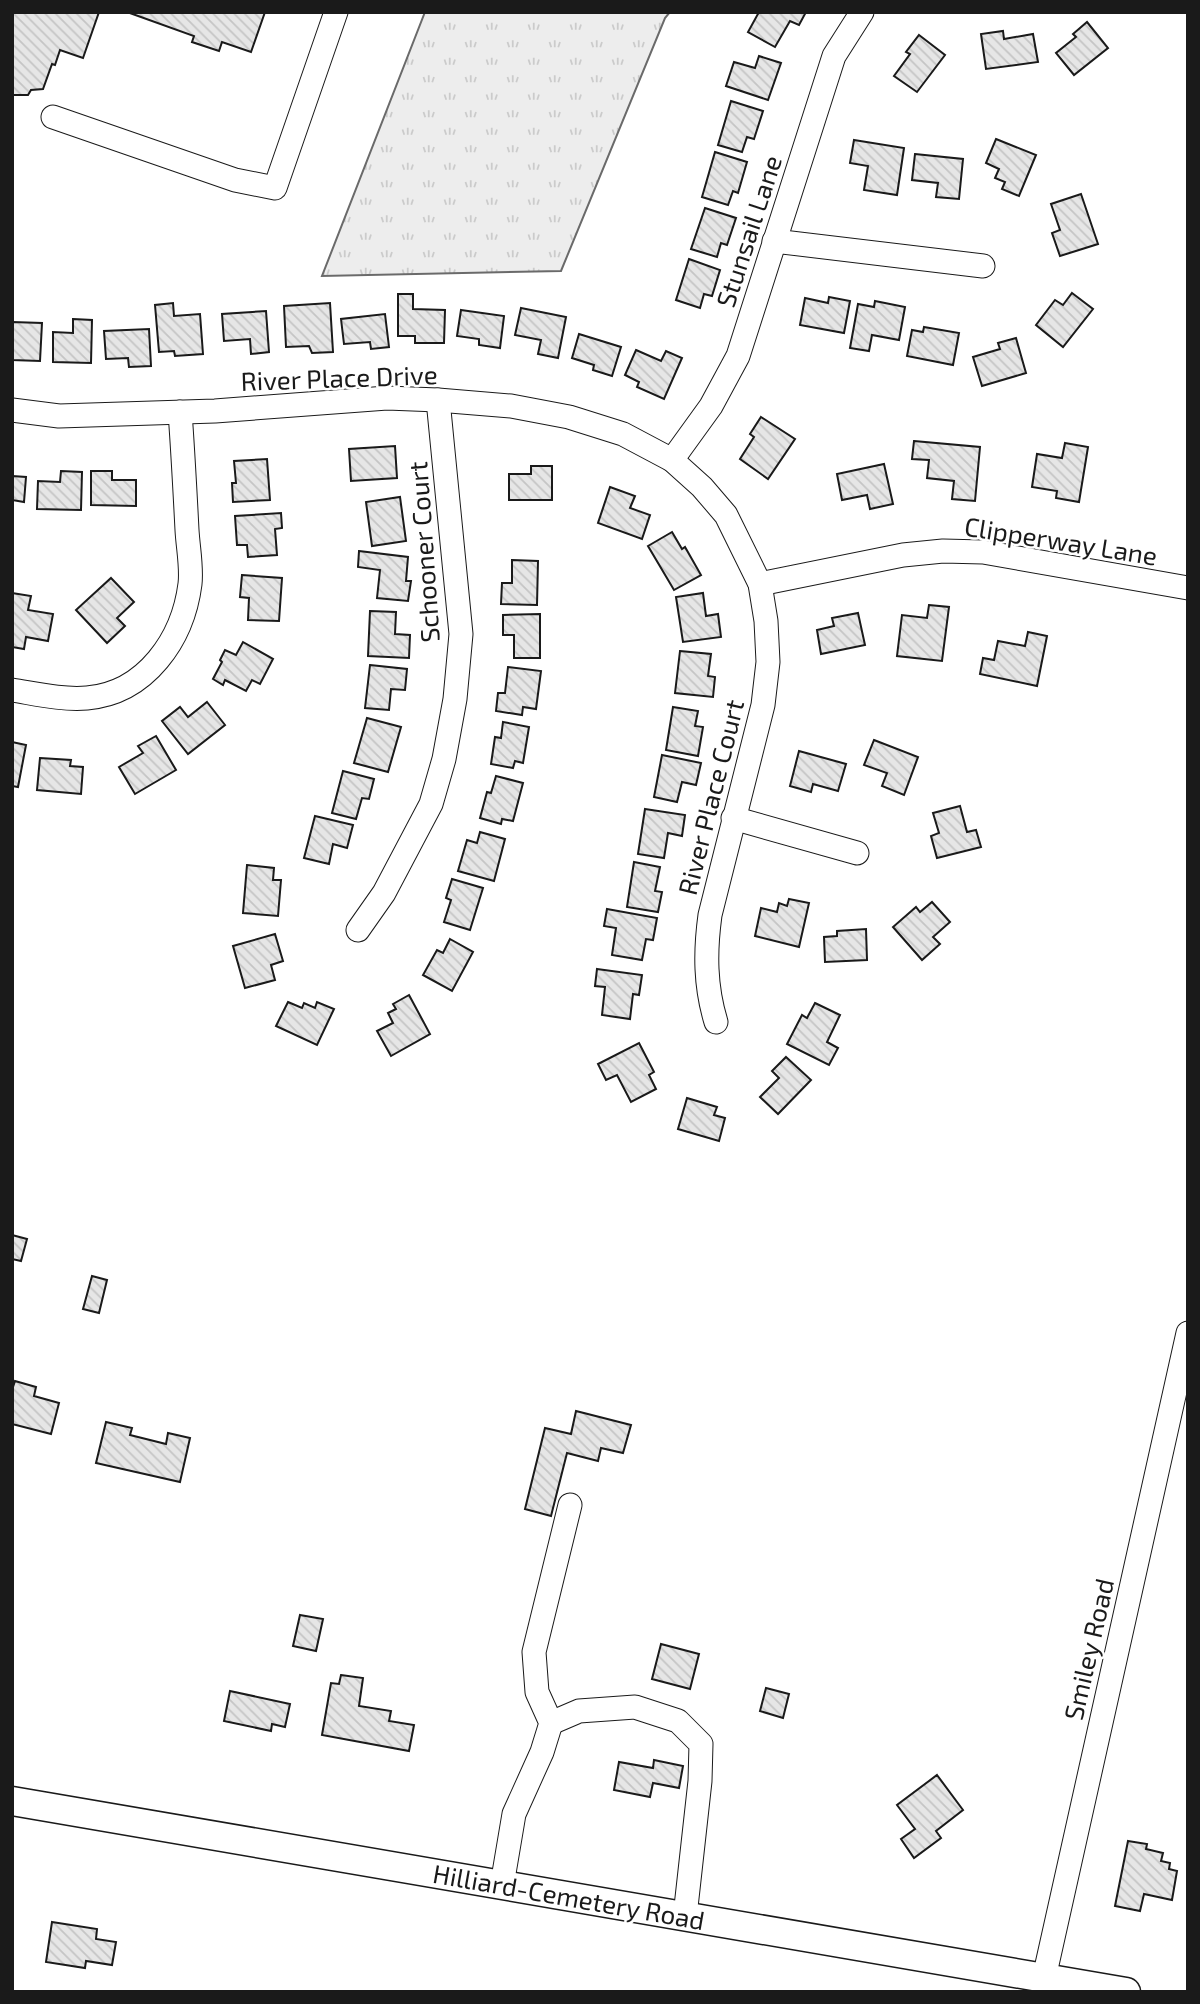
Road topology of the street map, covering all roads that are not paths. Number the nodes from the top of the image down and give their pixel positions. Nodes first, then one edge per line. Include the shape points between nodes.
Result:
1 (336, 12) edge
2 (863, 12) edge
3 (53, 117) dead end
4 (774, 241) junction
5 (983, 265) dead end
6 (438, 400) junction
7 (12, 410) edge
8 (180, 412) junction
9 (672, 460) junction
10 (760, 584) junction
11 (1188, 588) edge
12 (12, 690) edge
13 (733, 818) junction
14 (857, 853) dead end
15 (358, 930) dead end
16 (716, 1022) dead end
17 (1188, 1333) edge
18 (570, 1505) dead end
19 (551, 1723) junction
20 (12, 1801) edge
21 (502, 1885) junction
22 (685, 1916) junction
23 (1044, 1978) junction
24 (1113, 1991) edge

1 - 3 street via 275,188 235,180
2 - 4 street, Stunsail Lane via 834,56
4 - 5 street
4 - 9 street, Stunsail Lane via 738,356 711,407
6 - 8 street, River Place Drive via 387,398
6 - 9 street, River Place Drive via 569,417 623,434
6 - 15 street, Schooner Court via 461,635 455,699 432,804 384,893
7 - 8 street, River Place Drive via 59,416
8 - 12 street via 191,582 184,615 170,645 154,665 115,692 61,698
9 - 10 street, River Place Drive via 726,515
10 - 11 street, Clipperway Lane via 943,551 983,552
10 - 13 street, River Place Court via 768,663 763,705
13 - 14 street
13 - 16 street, River Place Court via 705,949
17 - 23 street, Smiley Road
18 - 19 street via 534,1652 537,1692
19 - 21 street via 514,1814
19 - 22 street via 579,1711 635,1707 678,1721 701,1744
20 - 21 main road, Hilliard-Cemetery Road
21 - 22 main road, Hilliard-Cemetery Road
22 - 23 main road, Hilliard-Cemetery Road
23 - 24 main road, Hilliard-Cemetery Road

